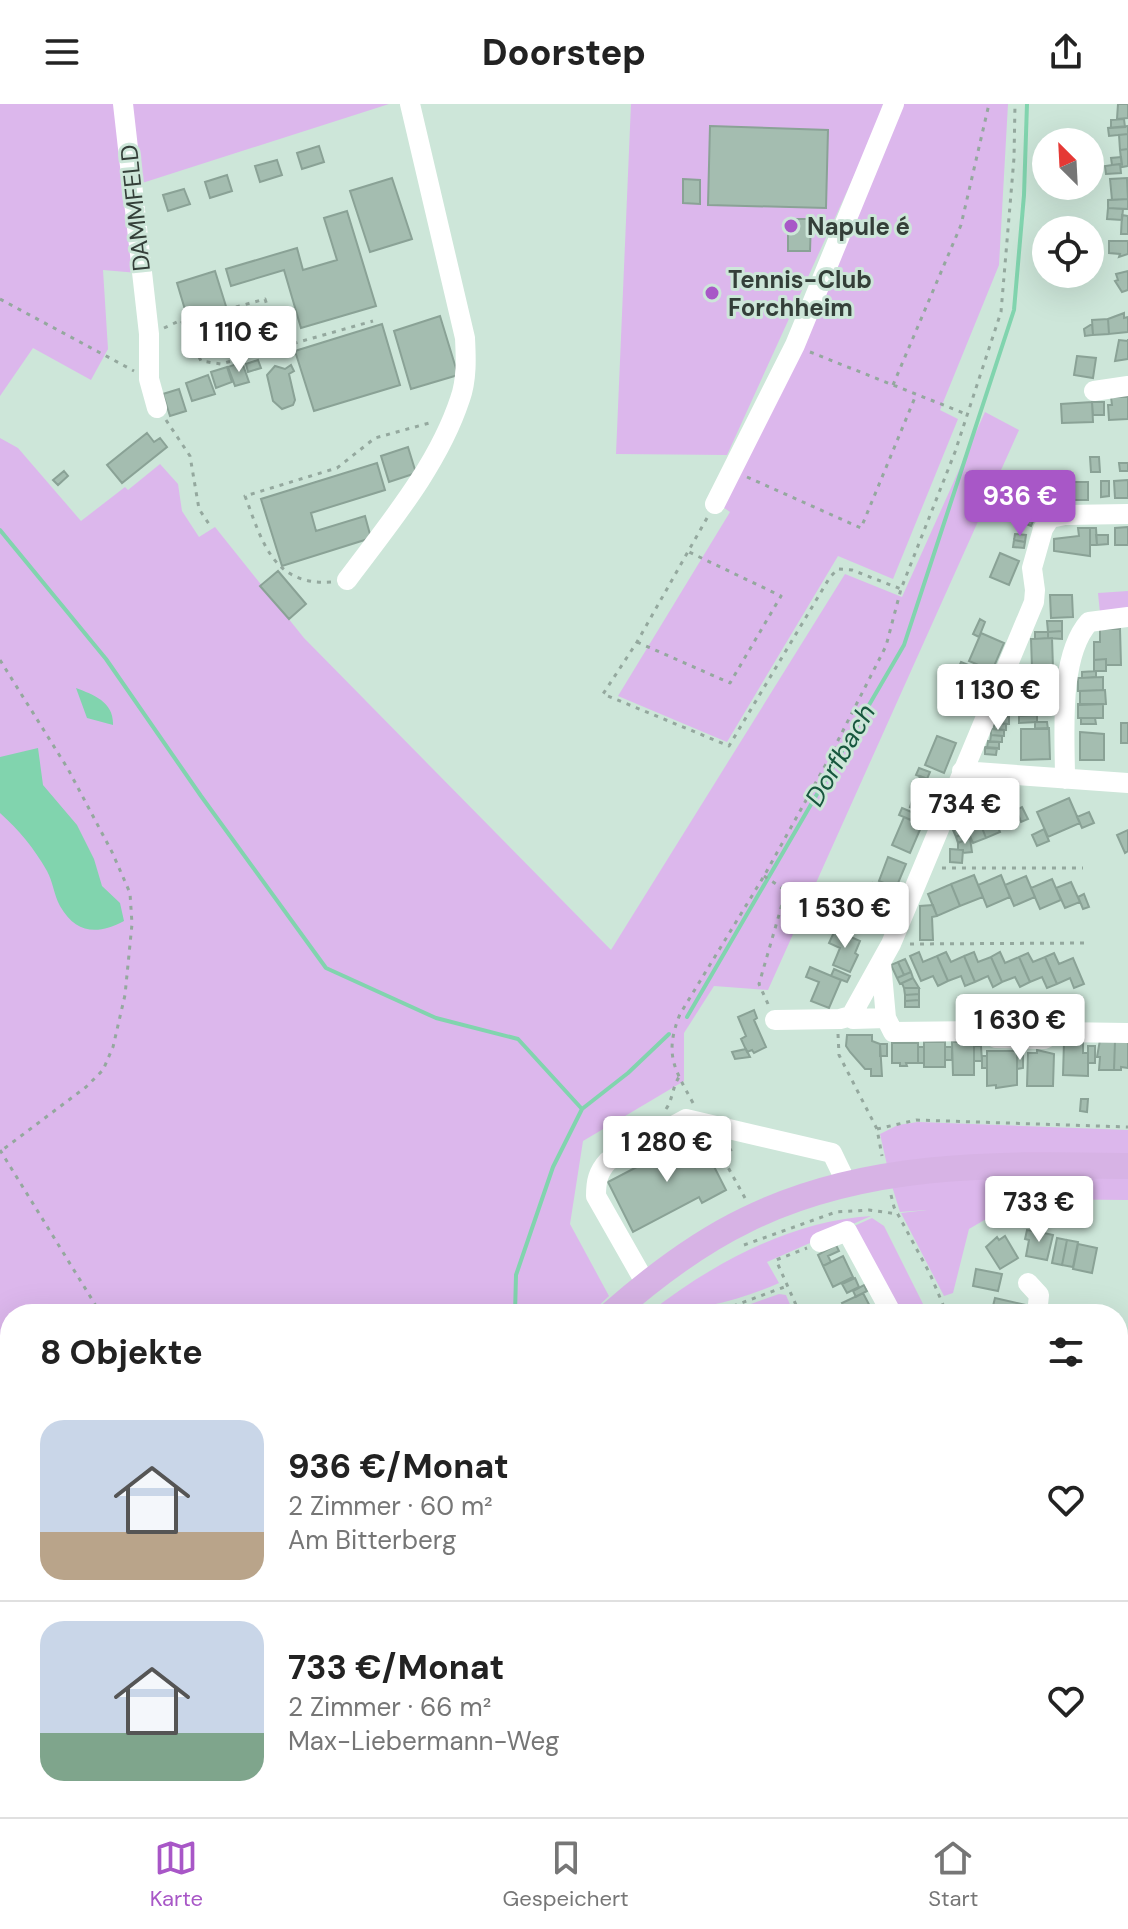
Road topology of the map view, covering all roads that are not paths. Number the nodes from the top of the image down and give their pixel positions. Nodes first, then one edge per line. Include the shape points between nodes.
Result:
1 (123, 104) edge
2 (410, 104) edge
3 (894, 104) edge
4 (1128, 386) edge
5 (1094, 391) dead end
6 (157, 408) road end
7 (715, 504) road end
8 (1128, 514) edge
9 (347, 580) road end
10 (1128, 617) edge
11 (962, 771) junction
12 (1065, 779) junction
13 (1128, 783) edge
14 (881, 963) junction
15 (851, 1016) junction
16 (886, 1018) junction
17 (775, 1020) road end
18 (1128, 1033) edge
19 (1128, 1166) edge
20 (847, 1184) junction
21 (820, 1242) road end
22 (1028, 1283) dead end
23 (646, 1284) junction
24 (623, 1304) edge
25 (887, 1304) edge
26 (1038, 1304) edge

1 - 6 street, DAMMFELD via 149,334 149,379
2 - 9 street via 465,338 461,397 419,484
3 - 7 street via 795,345
4 - 5 street
8 - 11 street via 1050,518 1032,568 1034,602
10 - 12 street via 1089,622 1078,641 1065,689
11 - 12 street
11 - 14 street
12 - 13 street
14 - 15 street
14 - 16 street
15 - 16 street
15 - 17 street
16 - 18 street via 893,1032 981,1031 996,1038 1044,1039 1058,1032
19 - 20 main road via 973,1166
20 - 23 main road via 746,1220
20 - 23 street via 832,1153 720,1134 691,1114 608,1161 596,1183 596,1196
21 - 25 street via 847,1231
22 - 26 street via 1039,1295
23 - 24 main road

